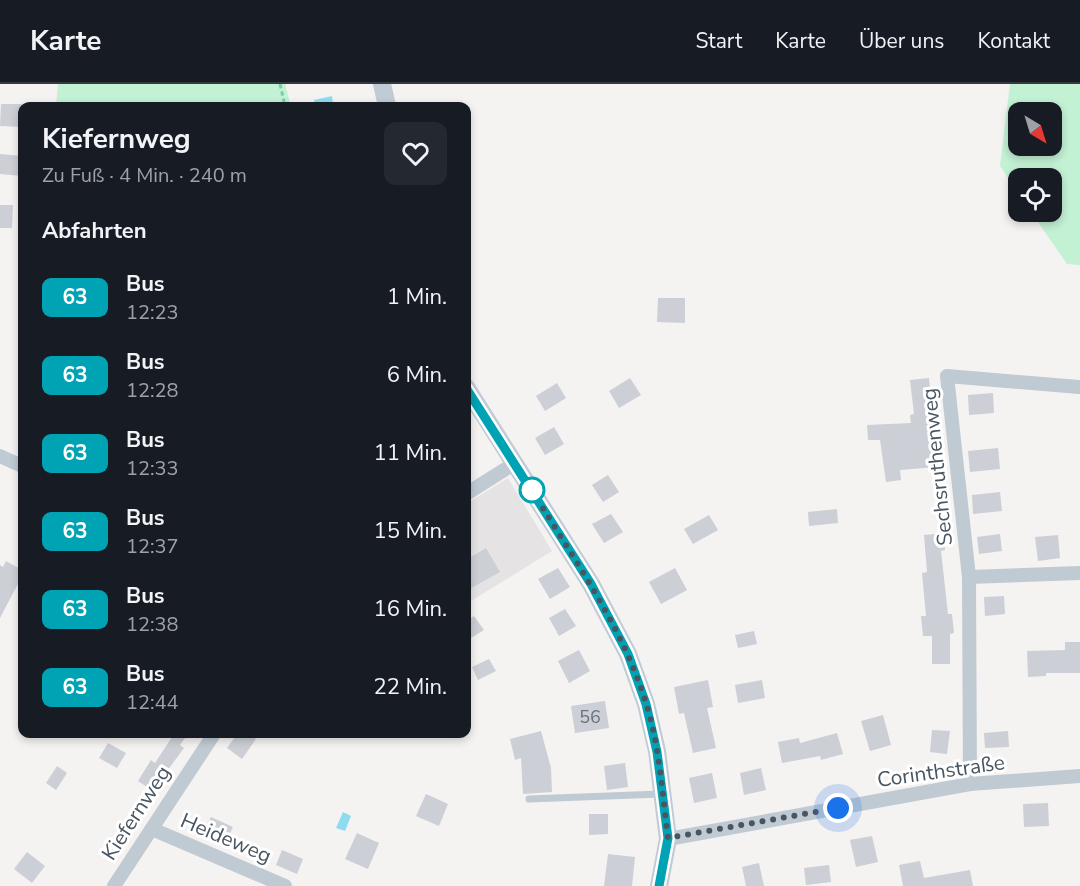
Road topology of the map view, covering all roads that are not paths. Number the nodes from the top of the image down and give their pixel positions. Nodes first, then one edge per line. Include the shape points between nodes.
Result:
1 (382, 84) edge
2 (386, 102) edge
3 (1079, 387) edge
4 (471, 395) edge
5 (0, 456) edge
6 (18, 464) edge
7 (515, 464) junction
8 (471, 491) edge
9 (1080, 573) edge
10 (969, 577) junction
11 (211, 738) edge
12 (1080, 776) edge
13 (970, 784) junction
14 (662, 794) junction
15 (529, 799) dead end
16 (152, 829) junction
17 (668, 838) junction
18 (114, 886) edge
19 (285, 886) edge
20 (659, 886) edge

1 - 2 street
3 - 10 street, Sechsruthenweg via 947,376
4 - 7 street
5 - 6 street
7 - 8 street
7 - 14 street via 591,584 628,654 646,704
9 - 10 street
10 - 13 street, Sechsruthenweg
11 - 16 street, Kiefernweg
12 - 13 street, Corinthstraße
13 - 17 street, Corinthstraße
14 - 15 lane
14 - 17 street
16 - 18 street, Kiefernweg
16 - 19 street, Heideweg
17 - 20 street

